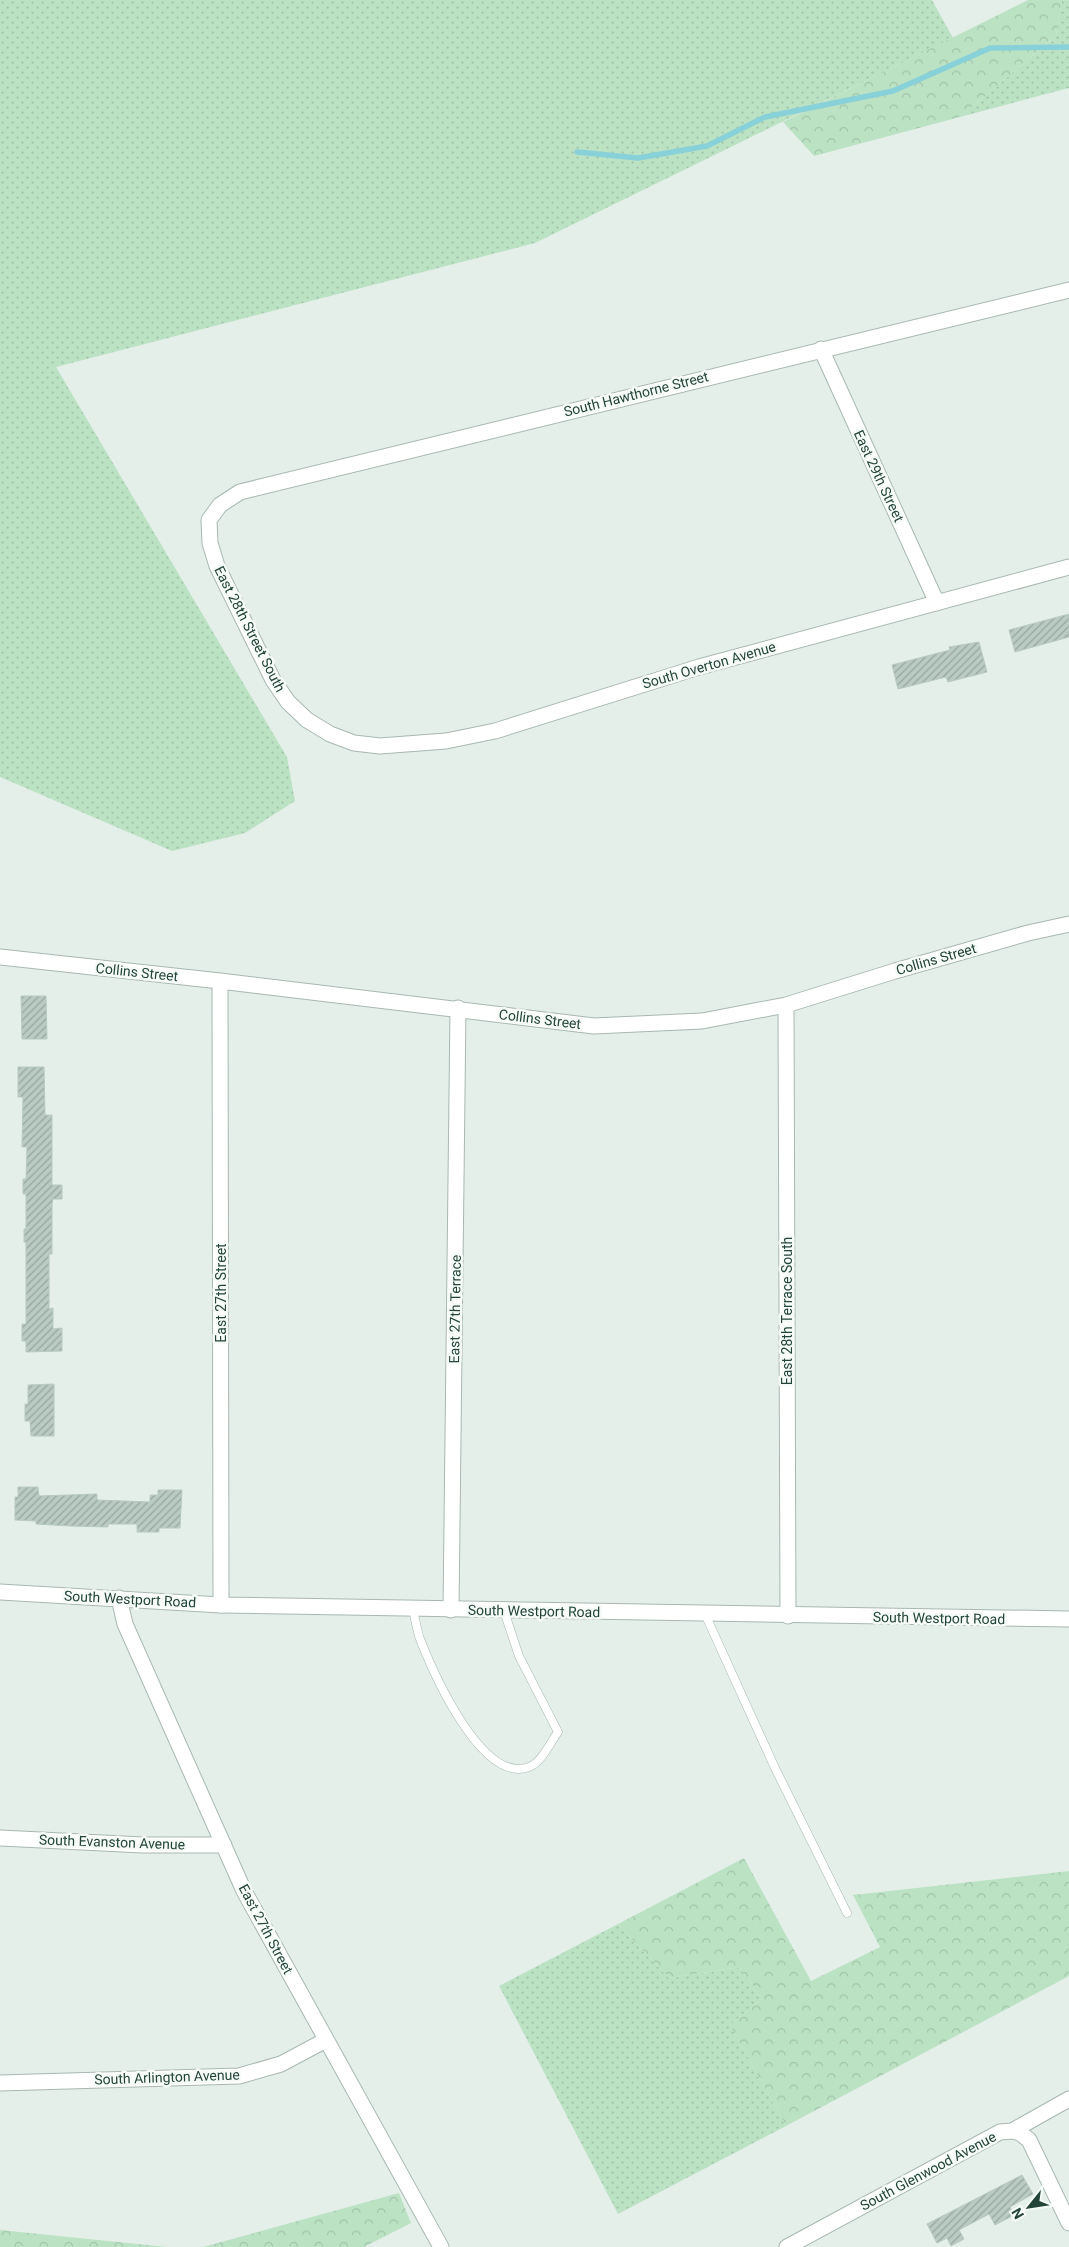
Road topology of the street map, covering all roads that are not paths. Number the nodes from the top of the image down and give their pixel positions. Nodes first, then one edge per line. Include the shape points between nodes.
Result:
1 (1069, 290) edge
2 (821, 349) junction
3 (211, 515) joint
4 (1069, 567) edge
5 (937, 603) junction
6 (347, 740) joint
7 (1069, 924) edge
8 (0, 957) edge
9 (220, 981) junction
10 (786, 1006) junction
11 (458, 1008) junction
12 (0, 1592) edge
13 (118, 1598) junction
14 (222, 1605) junction
15 (413, 1609) junction
16 (451, 1610) junction
17 (504, 1611) junction
18 (705, 1614) junction
19 (788, 1616) junction
20 (1069, 1619) edge
21 (0, 1838) edge
22 (224, 1845) junction
23 (847, 1913) dead end
24 (326, 2040) junction
25 (0, 2083) edge
26 (1069, 2099) edge
27 (1012, 2132) junction
28 (1069, 2222) edge
29 (441, 2247) edge
30 (787, 2247) edge

1 - 2 street, South Hawthorne Street
2 - 3 street, South Hawthorne Street via 240,492
2 - 5 street, East 29th Street
3 - 6 street, East 28th Street South via 208,520 210,543 217,566 273,680 288,702 307,720
4 - 5 street, South Overton Avenue
5 - 6 street, South Overton Avenue via 699,666 495,732 446,741 380,746
7 - 10 street, Collins Street via 895,971
8 - 9 street, Collins Street
9 - 11 street, Collins Street
9 - 14 street, East 27th Street
10 - 11 street, Collins Street via 702,1021 621,1026 594,1026
10 - 19 street, East 28th Terrace South
11 - 16 street, East 27th Terrace
12 - 13 street, South Westport Road
13 - 14 street, South Westport Road
13 - 22 street, East 27th Street via 125,1624
14 - 15 street, South Westport Road
15 - 16 street, South Westport Road
15 - 17 lane via 420,1639 471,1739 495,1760 510,1768 521,1769 539,1759 558,1732 519,1656
16 - 17 street, South Westport Road
17 - 18 street, South Westport Road
18 - 19 street, South Westport Road
18 - 23 lane via 775,1768
19 - 20 street, South Westport Road
21 - 22 street, South Evanston Avenue via 143,1845
22 - 24 street, East 27th Street via 244,1891
24 - 25 street, South Arlington Avenue via 281,2064 239,2076
24 - 29 street, East 27th Street
26 - 27 street, South Glenwood Avenue
27 - 28 street via 1020,2133 1029,2140
27 - 30 street, South Glenwood Avenue via 1000,2132

